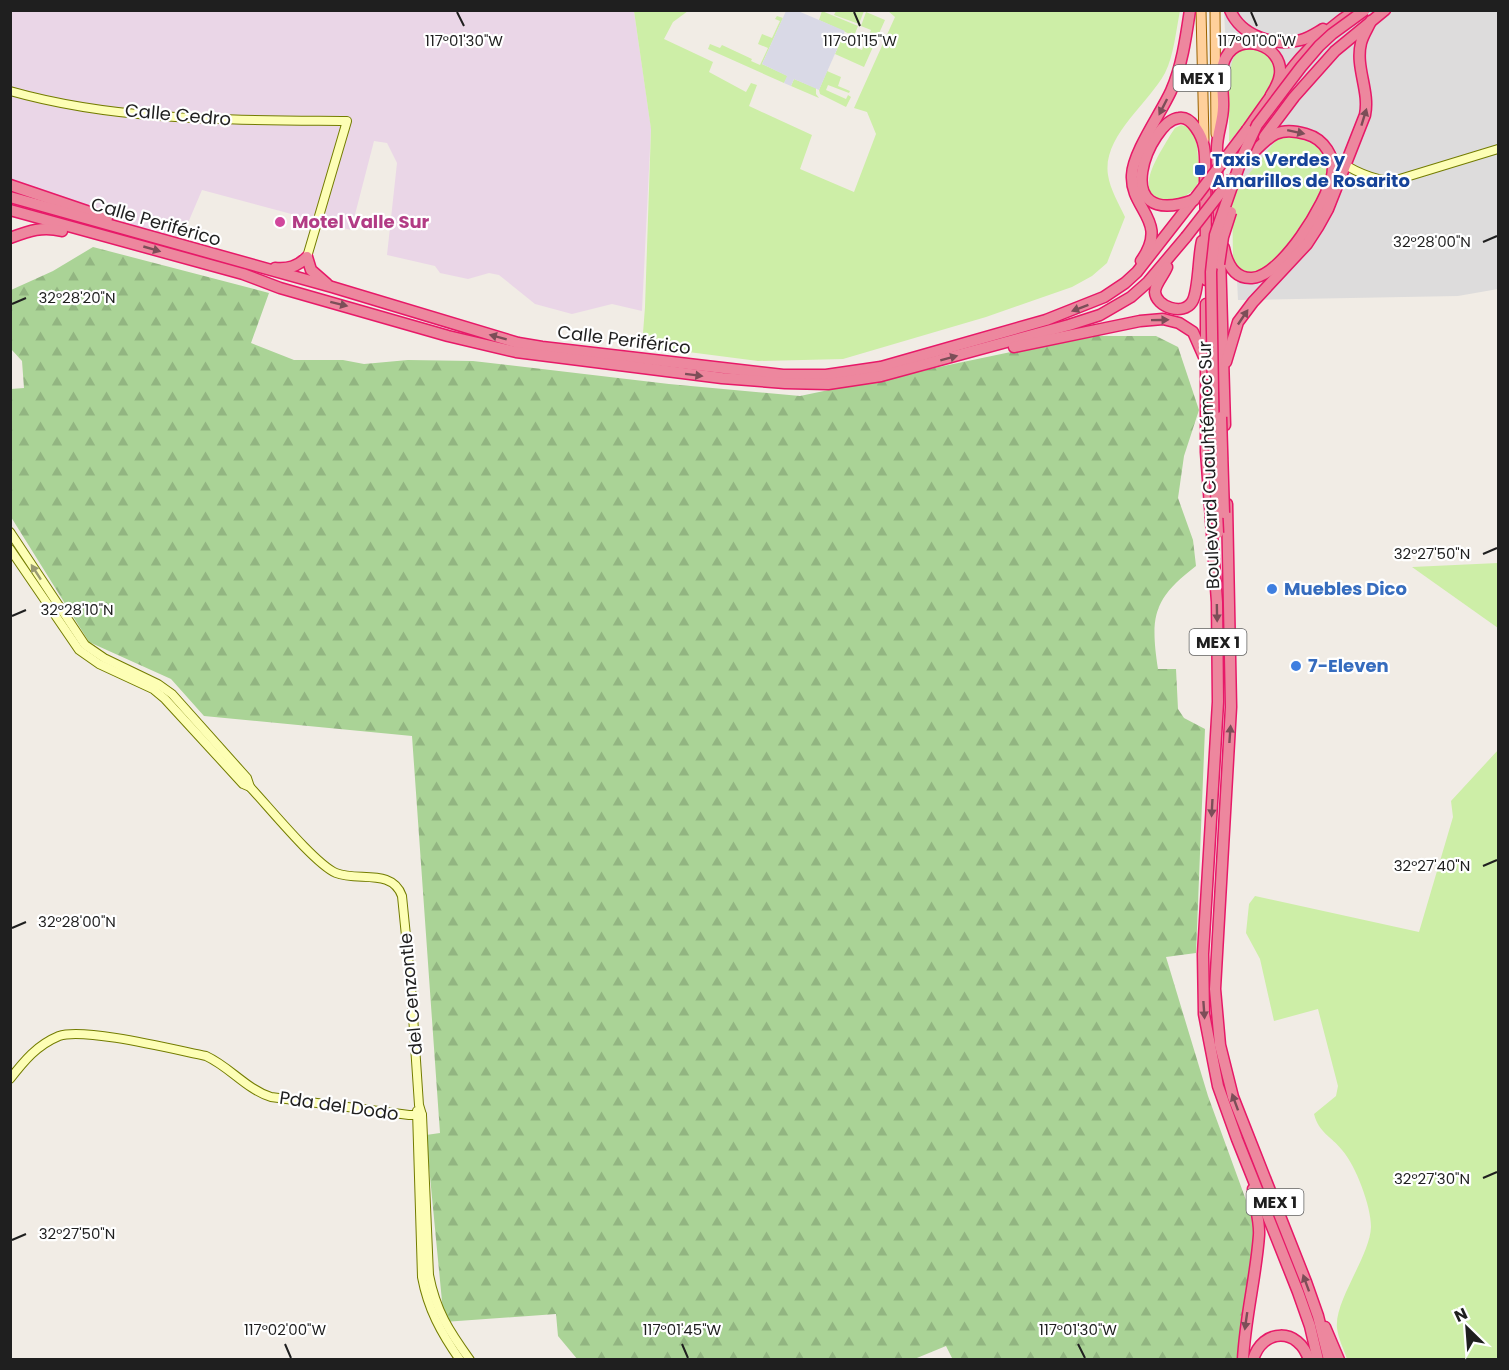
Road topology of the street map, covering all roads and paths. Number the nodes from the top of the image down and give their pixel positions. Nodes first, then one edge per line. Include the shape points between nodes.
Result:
1 (1190, 10) edge
2 (1201, 10) edge
3 (1215, 10) edge
4 (1230, 10) edge
5 (1356, 10) edge
6 (1365, 10) edge
7 (1385, 10) edge
8 (1373, 16) edge
9 (1342, 19) junction
10 (10, 91) edge
11 (1271, 95) junction
12 (1204, 146) junction
13 (1217, 146) junction
14 (1498, 149) edge
15 (1330, 155) junction
16 (1248, 158) junction
17 (1345, 165) junction
18 (1332, 173) junction
19 (13, 192) edge
20 (1195, 198) junction
21 (13, 210) edge
22 (1219, 220) junction
23 (1206, 230) junction
24 (96, 233) junction
25 (10, 238) edge
26 (307, 257) junction
27 (1171, 258) junction
28 (259, 268) junction
29 (1130, 279) junction
30 (332, 287) junction
31 (978, 350) junction
32 (1207, 366) junction
33 (1224, 371) junction
34 (10, 532) edge
35 (1221, 532) junction
36 (1228, 544) junction
37 (10, 549) edge
38 (1214, 550) junction
39 (250, 787) junction
40 (10, 1078) edge
41 (419, 1115) junction
42 (1253, 1180) junction
43 (424, 1268) junction
44 (1318, 1316) junction
45 (460, 1359) edge
46 (470, 1359) edge
47 (1243, 1359) edge
48 (1253, 1359) edge
49 (1310, 1359) edge
50 (1318, 1359) edge
51 (1329, 1359) edge
52 (1339, 1359) edge

1 -> 29 highway via 1172,89 1132,174 1134,188 1152,225 1148,249
2 - 12 main road, Boulevard Cuauhtémoc Sur / MEX 1
3 - 13 main road, Boulevard Cuauhtémoc Sur / MEX 1
4 - 9 highway via 1237,23 1251,34 1284,42 1301,40
5 - 9 highway
6 - 35 highway, bridge via 1319,46 1257,125 1215,235 1211,272 1214,451
7 - 8 highway
8 - 16 highway via 1307,81
17 -> 8 highway via 1367,106 1360,50
8 - 35 highway, bridge via 1330,44 1277,108 1252,151 1227,222 1217,286
9 - 11 highway, Calle Periférico via 1305,51
10 - 26 main road, Calle Cedro via 72,106 134,112 236,120 347,121
11 - 13 highway via 1280,73 1273,53 1254,43 1230,52 1224,62
11 - 20 highway, Calle Periférico, bridge
12 - 20 highway via 1189,120 1173,119 1163,127 1141,173 1142,187 1160,206
12 - 23 highway, Boulevard Cuauhtémoc Sur / MEX 1
13 - 22 highway, Boulevard Cuauhtémoc Sur / MEX 1
14 - 17 main road via 1393,181
16 -> 15 highway via 1271,136 1285,129 1319,140
15 - 17 main road
15 - 18 highway
16 - 27 highway, Calle Periférico, bridge
17 - 18 main road
33 -> 17 highway via 1238,322 1318,228
18 - 22 highway via 1301,237 1273,268 1259,276 1244,276 1229,265
19 - 28 highway, Calle Periférico
20 - 29 highway, Calle Periférico
21 - 24 highway, Calle Periférico
22 - 33 highway, Boulevard Cuauhtémoc Sur / MEX 1
23 - 27 highway via 1195,293 1192,302 1182,308 1164,306 1155,294
23 - 32 highway, Boulevard Cuauhtémoc Sur / MEX 1
24 - 25 highway via 87,237 41,228
24 -> 31 highway, Calle Periférico via 448,336 540,356 722,378 815,384 881,376
26 - 28 highway via 292,268
26 - 30 highway via 315,275
27 - 31 highway, Calle Periférico via 1131,297 1100,315
28 - 30 highway, Calle Periférico
29 -> 30 highway, Calle Periférico via 1104,297 1046,320 881,367 804,376 526,344
31 -> 32 highway via 1163,319 1193,332
32 - 38 highway, Boulevard Cuauhtémoc Sur / MEX 1 via 1206,452
33 - 36 highway, Boulevard Cuauhtémoc Sur / MEX 1
39 -> 34 main road via 248,778 172,694 85,645
35 - 36 highway
35 - 38 highway
44 -> 36 highway, Boulevard Cuauhtémoc Sur / MEX 1 via 1233,1098 1218,1024 1215,989 1231,707
37 - 39 main road via 79,650 99,664 153,689
38 -> 42 highway, Boulevard Cuauhtémoc Sur / MEX 1 via 1218,702 1203,983 1206,1030 1218,1086
39 - 41 main road, del Cenzontle via 327,868 396,884 402,896
40 - 41 main road, Pda del Dodo via 48,1041 61,1035 84,1033 206,1056 256,1092
41 - 43 main road
42 -> 47 highway via 1259,1235
42 - 50 highway, MEX 1 via 1305,1311
43 - 45 main road via 424,1290 432,1315
43 - 46 main road via 444,1323
44 - 51 highway, MEX 1
44 - 52 highway
48 - 49 highway via 1258,1347 1276,1336 1293,1337

